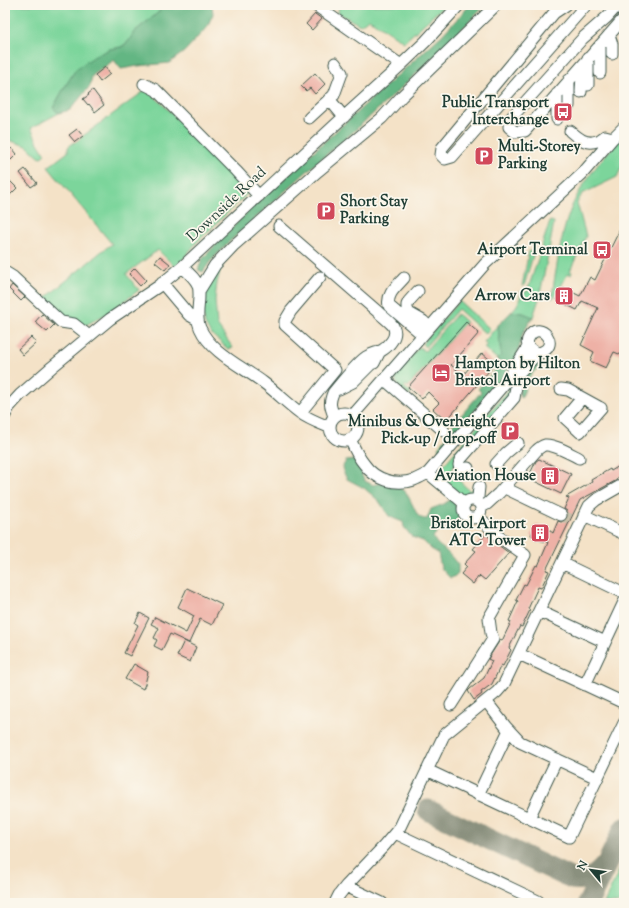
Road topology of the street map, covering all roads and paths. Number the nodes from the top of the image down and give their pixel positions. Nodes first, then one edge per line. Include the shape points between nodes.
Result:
1 (315, 5) edge
2 (459, 5) edge
3 (496, 5) edge
4 (566, 5) edge
5 (586, 5) edge
6 (618, 5) edge
7 (621, 22) edge
8 (609, 58) dead end
9 (335, 63) dead end
10 (585, 63) junction
11 (401, 65) junction
12 (144, 84) dead end
13 (578, 96) junction
14 (329, 99) junction
15 (344, 117) junction
16 (309, 118) dead end
17 (624, 127) edge
18 (570, 131) dead end
19 (613, 138) junction
20 (259, 196) junction
21 (279, 226) dead end
22 (182, 266) junction
23 (5, 272) edge
24 (320, 277) dead end
25 (404, 278) dead end
26 (162, 284) junction
27 (199, 291) junction
28 (418, 291) dead end
29 (198, 320) junction
30 (426, 331) junction
31 (89, 336) junction
32 (528, 347) junction
33 (538, 353) junction
34 (376, 356) junction
35 (515, 376) junction
36 (384, 380) junction
37 (505, 384) junction
38 (562, 388) dead end
39 (337, 391) junction
40 (582, 398) dead end
41 (300, 413) junction
42 (5, 415) edge
43 (334, 416) junction
44 (353, 416) junction
45 (329, 426) junction
46 (444, 431) dead end
47 (350, 439) junction
48 (518, 443) dead end
49 (579, 458) dead end
50 (496, 464) dead end
51 (468, 468) dead end
52 (428, 473) junction
53 (624, 484) edge
54 (479, 487) dead end
55 (505, 487) junction
56 (475, 507) junction
57 (574, 518) junction
58 (624, 534) edge
59 (562, 563) junction
60 (624, 593) edge
61 (624, 602) edge
62 (539, 611) junction
63 (605, 642) junction
64 (519, 654) junction
65 (585, 685) junction
66 (486, 701) junction
67 (624, 703) edge
68 (451, 705) dead end
69 (624, 723) edge
70 (509, 730) junction
71 (557, 760) junction
72 (427, 770) junction
73 (597, 778) junction
74 (478, 795) junction
75 (529, 818) junction
76 (395, 833) junction
77 (346, 886) junction
78 (335, 903) edge
79 (382, 903) edge
80 (538, 903) edge

1 - 11 street
2 - 11 street, Downside Road
3 - 27 street via 382,118 233,246 215,265
4 - 5 street via 554,13 442,148 441,155 445,159 455,154
6 - 10 street via 583,38 510,119 509,127 515,132 524,131
7 - 10 street
8 - 10 street
9 - 14 street via 342,73 334,94
10 - 13 street
10 - 13 street
10 - 13 street
10 - 13 street
11 - 15 street, Downside Road
12 - 20 street via 156,90
14 - 15 street
14 - 16 street
15 - 20 street, Downside Road
17 - 19 street
18 - 19 street via 586,142 597,141 605,136
19 - 30 street via 582,174 485,264
20 - 22 street, Downside Road
21 - 34 street via 393,326 393,339
22 - 26 street, Downside Road
22 - 27 street via 198,284
23 - 31 street via 61,322 74,324
24 - 41 street via 291,311 285,325 335,370
25 - 30 street via 390,293 389,306 402,318
26 - 29 street via 189,315
26 - 31 street, Downside Road
27 - 29 street
28 - 30 street via 407,305 407,309 423,321
29 - 41 street via 210,343 266,384
30 - 36 street
31 - 42 street, Downside Road via 20,395
32 - 33 street
32 - 33 street via 528,339 532,332 543,332 548,337 549,344 546,350
32 - 37 street
33 - 35 street
34 - 39 street via 353,382
34 - 39 street via 367,357 358,364
35 - 37 street
35 - 51 street via 514,398 460,460 459,465 463,469
36 - 44 street
36 - 46 street
37 - 52 street
38 - 40 street
39 - 43 street via 330,399
41 - 45 street via 315,422
43 - 44 street via 341,412
43 - 45 street
44 - 47 street via 358,426 356,434
45 - 47 street via 338,440
47 - 52 street via 364,464 382,479 408,481
48 - 50 street
49 - 55 street via 552,446 542,446
52 - 56 street
53 - 57 street via 591,504
54 - 56 street
55 - 56 street via 487,504
55 - 57 street
56 - 68 street via 498,536 525,555 489,618 493,639
57 - 58 street
57 - 59 street
59 - 60 street
59 - 62 street
61 - 63 street
62 - 63 street
62 - 64 street
63 - 65 street
64 - 65 street
64 - 66 street via 500,690
65 - 67 street
66 - 70 street
66 - 72 street via 444,735
69 - 73 street
70 - 71 street via 520,742
70 - 74 street
71 - 73 street
71 - 75 street
72 - 74 street
72 - 76 street
73 - 75 street via 569,837
74 - 75 street
76 - 77 street
76 - 80 street
77 - 78 street
77 - 79 street

